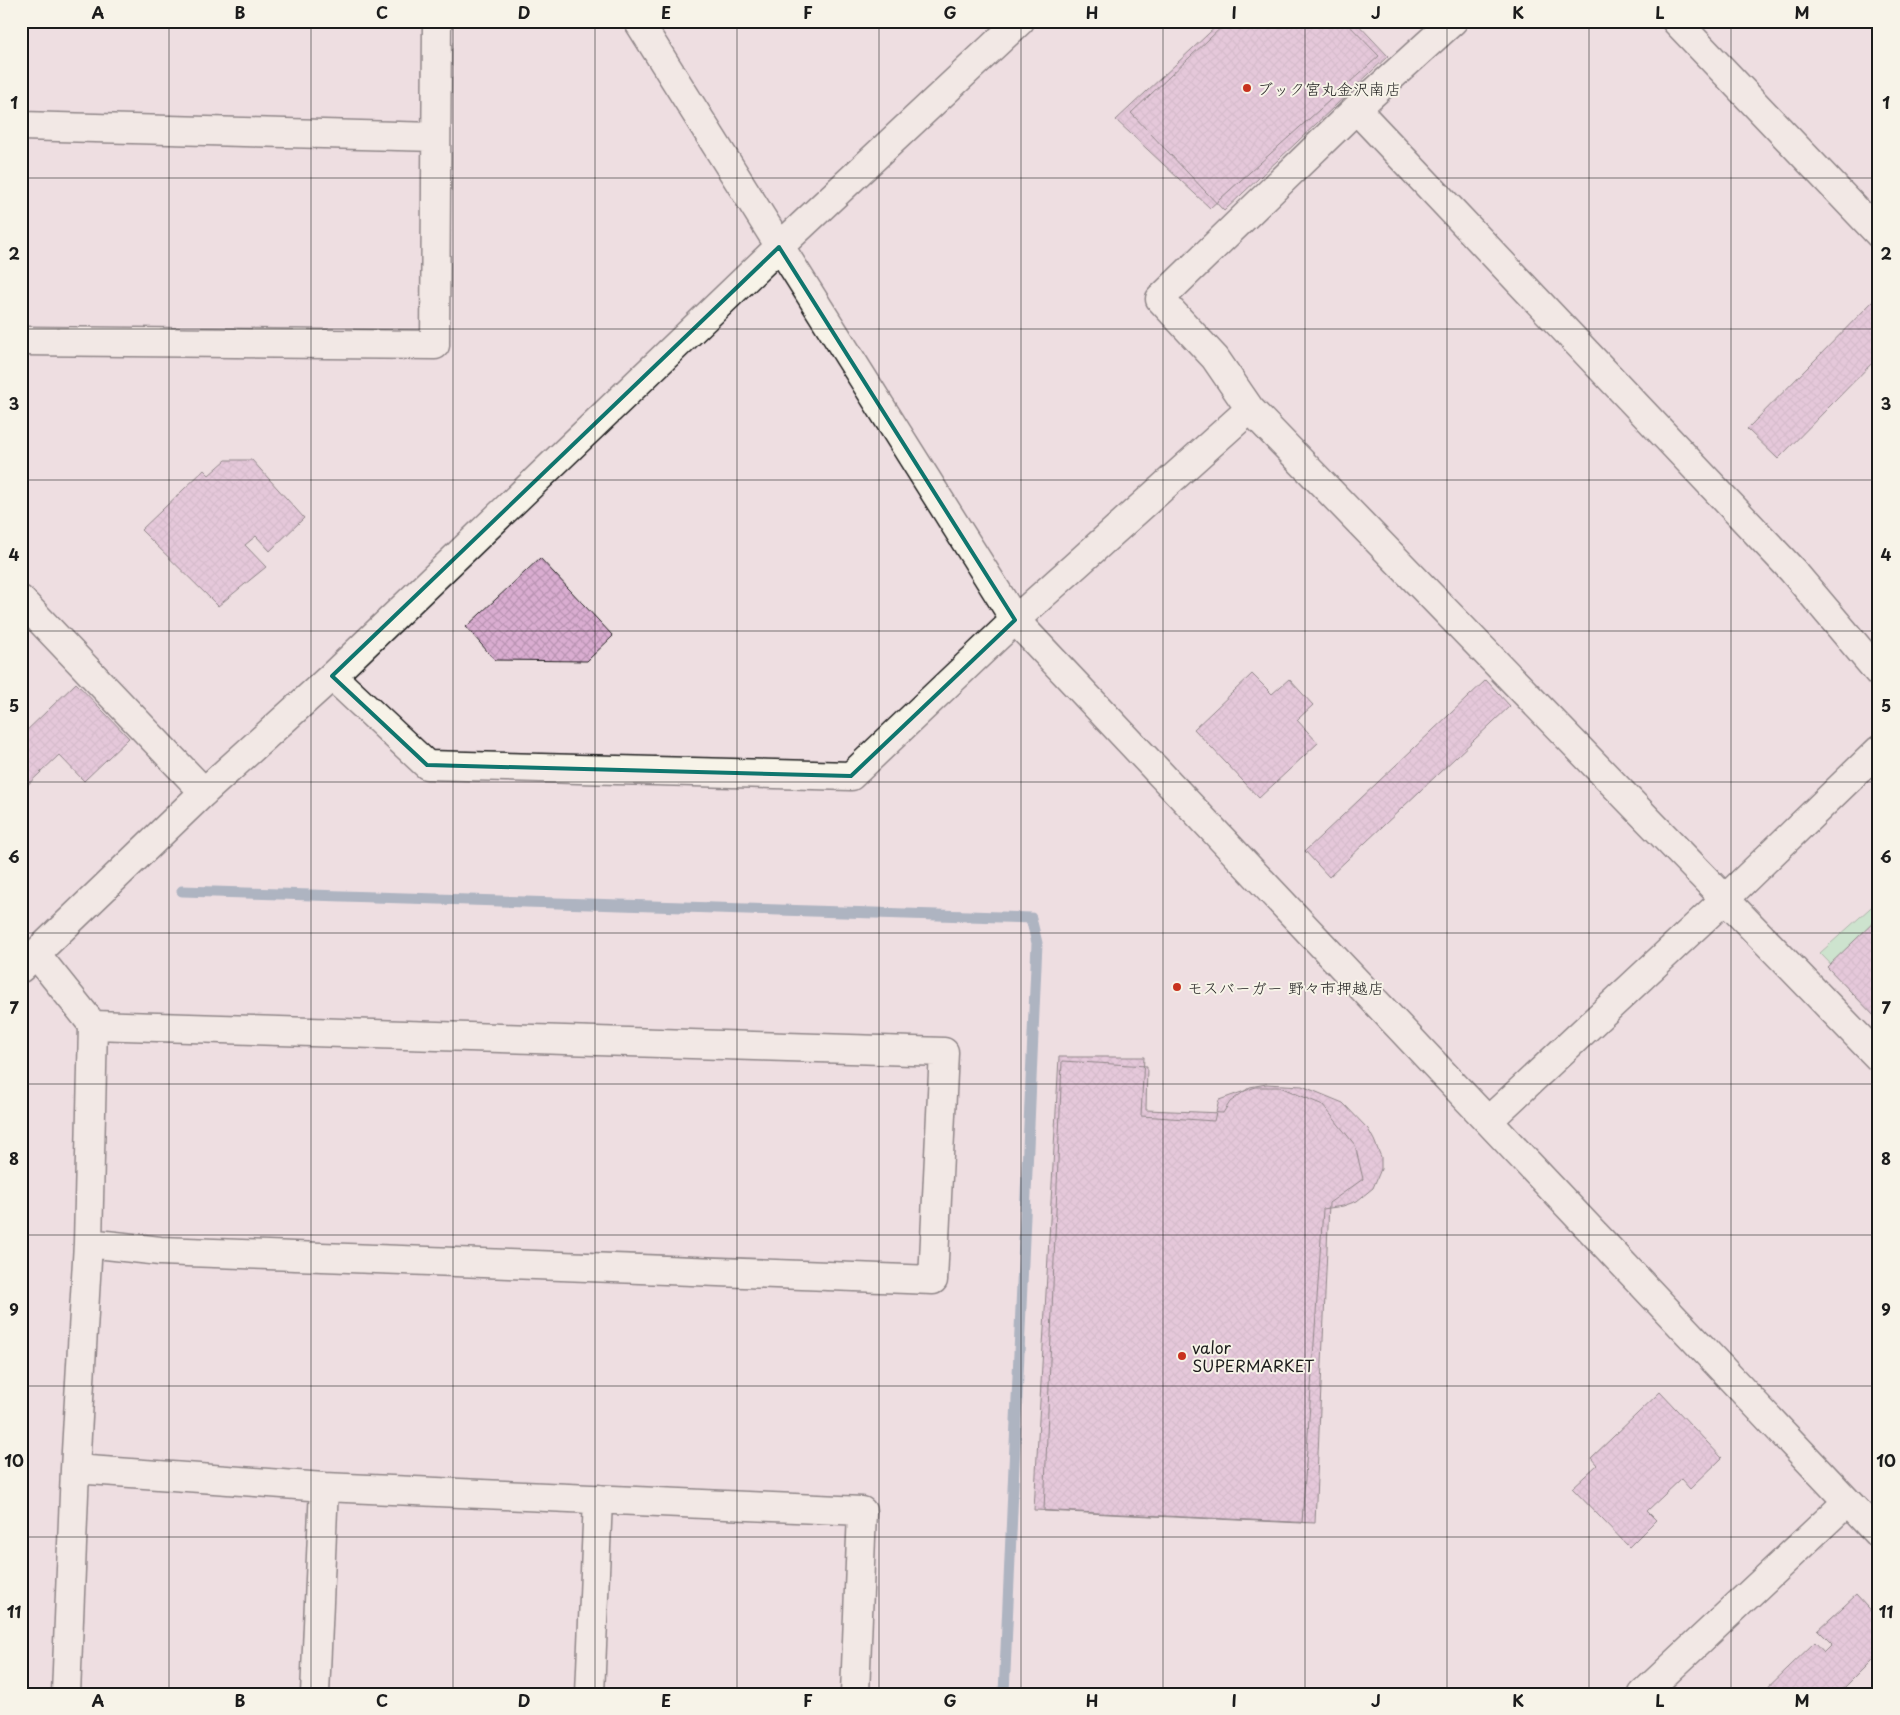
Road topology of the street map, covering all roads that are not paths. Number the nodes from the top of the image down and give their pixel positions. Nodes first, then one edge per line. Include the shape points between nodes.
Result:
1 (437, 21) edge
2 (638, 21) edge
3 (1020, 21) edge
4 (1453, 21) edge
5 (1676, 21) edge
6 (1356, 109) junction
7 (21, 126) edge
8 (436, 138) junction
9 (1879, 234) edge
10 (779, 247) junction
11 (21, 341) edge
12 (1250, 408) junction
13 (21, 600) edge
14 (1015, 620) junction
15 (1879, 672) edge
16 (332, 676) junction
17 (1879, 750) edge
18 (204, 792) junction
19 (1725, 900) junction
20 (29, 961) edge
21 (93, 1025) junction
22 (1879, 1058) edge
23 (1489, 1120) junction
24 (88, 1243) junction
25 (75, 1469) junction
26 (324, 1487) junction
27 (598, 1499) junction
28 (1847, 1502) junction
29 (1879, 1535) edge
30 (66, 1694) edge
31 (315, 1694) edge
32 (590, 1694) edge
33 (856, 1694) edge
34 (1643, 1694) edge

1 - 8 street
2 - 10 street
3 - 10 street
4 - 6 street
5 - 9 street
6 - 12 street via 1160,299 1214,358
6 - 15 street via 1792,570
7 - 8 street
8 - 11 street via 435,345
10 - 14 street
10 - 16 street
12 - 14 street
12 - 19 street
13 - 18 street
14 - 16 street via 851,776 427,765
14 - 23 street
16 - 18 street
17 - 19 street
18 - 20 street
19 - 22 street
19 - 23 street
20 - 21 street
21 - 24 street
21 - 24 street via 944,1052 933,1280 160,1252
23 - 28 street
24 - 25 street
25 - 26 street
25 - 30 street
26 - 27 street
26 - 31 street
27 - 32 street
27 - 33 street via 862,1512
28 - 29 street
28 - 34 street

